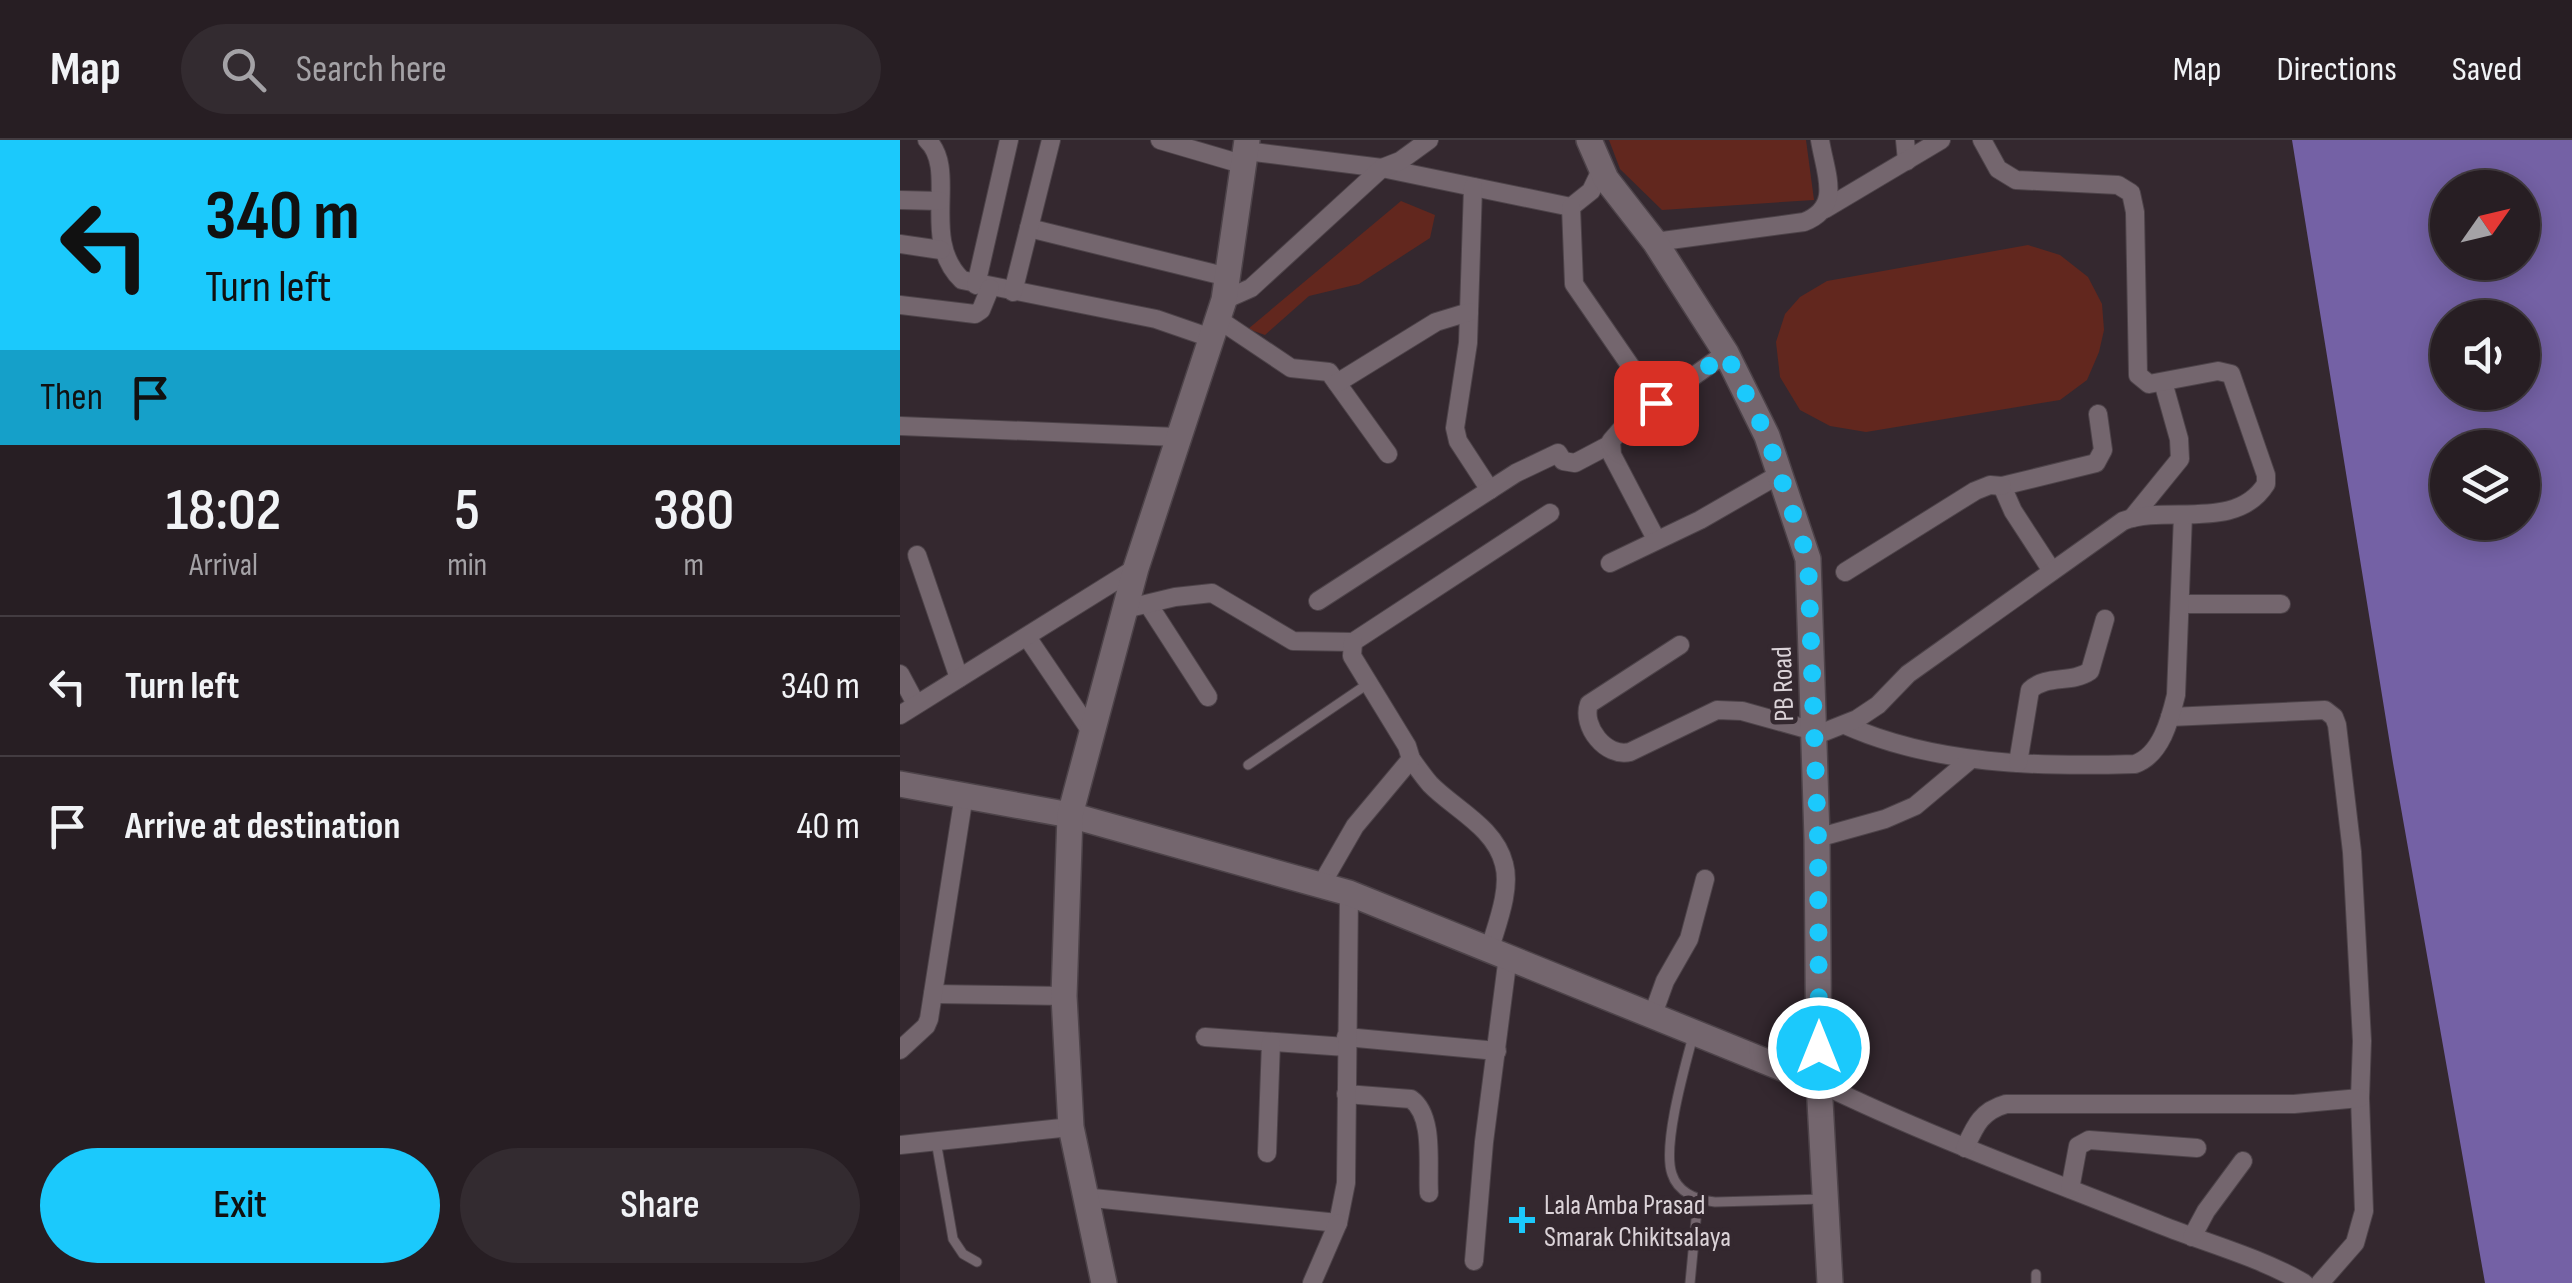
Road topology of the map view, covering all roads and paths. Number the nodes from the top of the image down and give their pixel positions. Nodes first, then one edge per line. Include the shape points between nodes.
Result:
1 (927, 140) edge
2 (1010, 140) edge
3 (1050, 140) edge
4 (1160, 140) edge
5 (1429, 140) edge
6 (1590, 140) edge
7 (1820, 140) edge
8 (1905, 140) edge
9 (1982, 140) edge
10 (1944, 141) edge
11 (941, 148) edge
12 (1246, 152) edge
13 (1908, 162) junction
14 (1382, 168) junction
15 (1602, 168) junction
16 (1473, 187) junction
17 (900, 200) edge
18 (940, 201) junction
19 (1571, 207) junction
20 (1825, 209) junction
21 (1029, 228) junction
22 (1655, 242) junction
23 (900, 244) edge
24 (941, 250) junction
25 (983, 286) junction
26 (1013, 292) junction
27 (900, 305) edge
28 (1220, 309) junction
29 (1469, 312) junction
30 (1726, 354) junction
31 (2162, 382) junction
32 (1337, 383) junction
33 (1656, 403) junction
34 (2098, 414) dead end
35 (900, 426) edge
36 (1177, 438) junction
37 (1611, 444) junction
38 (1388, 454) dead end
39 (1780, 474) junction
40 (2002, 486) junction
41 (1490, 490) junction
42 (1550, 514) dead end
43 (2183, 515) junction
44 (2132, 518) junction
45 (1656, 539) junction
46 (917, 555) dead end
47 (1610, 563) dead end
48 (1136, 568) junction
49 (2052, 571) junction
50 (1845, 572) dead end
51 (1318, 601) dead end
52 (2181, 604) junction
53 (2281, 604) dead end
54 (1136, 606) junction
55 (2105, 619) dead end
56 (1027, 636) junction
57 (1352, 642) junction
58 (1680, 645) dead end
59 (900, 674) edge
60 (959, 678) junction
61 (1369, 684) junction
62 (1208, 697) dead end
63 (908, 709) edge
64 (2170, 717) junction
65 (1845, 725) junction
66 (1092, 732) junction
67 (1814, 734) junction
68 (1410, 759) junction
69 (1971, 759) junction
70 (2018, 763) junction
71 (1248, 765) dead end
72 (900, 770) edge
73 (900, 784) edge
74 (964, 795) junction
75 (1072, 808) junction
76 (1818, 838) junction
77 (1705, 880) dead end
78 (1321, 885) junction
79 (1349, 893) junction
80 (1499, 952) junction
81 (933, 994) junction
82 (1064, 996) junction
83 (1652, 1017) junction
84 (1694, 1034) junction
85 (1205, 1037) dead end
86 (1271, 1042) junction
87 (1346, 1042) junction
88 (900, 1050) edge
89 (1497, 1051) junction
90 (1820, 1083) junction
91 (1346, 1094) junction
92 (2360, 1098) junction
93 (1070, 1127) junction
94 (936, 1141) junction
95 (900, 1145) edge
96 (1965, 1148) junction
97 (2198, 1148) dead end
98 (1268, 1154) dead end
99 (2243, 1160) dead end
100 (2070, 1189) junction
101 (1429, 1193) dead end
102 (1689, 1195) junction
103 (1083, 1197) junction
104 (1825, 1199) junction
105 (1338, 1223) junction
106 (2192, 1237) junction
107 (1474, 1260) dead end
108 (977, 1262) dead end
109 (1104, 1283) edge
110 (1312, 1283) edge
111 (1690, 1283) edge
112 (1830, 1283) edge
113 (2304, 1283) edge
114 (2320, 1283) edge

1 - 11 street
2 - 25 street
3 - 21 street
4 - 12 street
5 - 14 street
6 - 15 street, PB Road
7 - 20 street
8 - 13 street
9 - 31 street via 1998,169 2016,180 2118,185 2132,193 2135,366 2141,380
10 - 13 street
11 - 18 street
12 - 14 street
12 - 28 street
13 - 20 street
14 - 16 street
14 - 28 street via 1276,268
15 - 19 street via 1591,191
15 - 22 street, PB Road
16 - 19 street
16 - 29 street
17 - 18 street
18 - 24 street
19 - 33 street via 1574,284
20 - 22 street via 1804,222
21 - 26 street
21 - 28 street
22 - 30 street, PB Road
23 - 24 street
24 - 25 street via 962,280
25 - 26 street
25 - 27 street via 976,314
26 - 28 street via 1156,319
28 - 32 street via 1291,368 1329,372
28 - 36 street
29 - 32 street via 1436,322
29 - 41 street via 1455,428
30 - 33 street
30 - 39 street, PB Road
31 - 43 street via 2218,370 2231,374 2266,475 2263,490 2232,509
31 - 44 street via 2180,459
32 - 38 street
33 - 37 street
34 - 40 street via 2103,450 2096,464
35 - 36 street
36 - 48 street
37 - 41 street via 1576,463 1558,453
37 - 45 street
39 - 45 street
39 - 67 street, PB Road via 1808,559
40 - 49 street
40 - 50 street via 1976,490
41 - 51 street
42 - 57 street
43 - 44 street
43 - 52 street
44 - 49 street
45 - 47 street
46 - 60 street
48 - 54 street
48 - 56 street
49 - 65 street
52 - 53 street
52 - 64 street
54 - 57 street via 1212,594 1293,641
54 - 62 street
54 - 66 street
55 - 70 street via 2090,671 2030,690
56 - 60 street
56 - 66 street
57 - 61 street via 1352,656
58 - 67 street via 1590,704 1589,724 1609,750 1630,752 1705,713 1728,709
59 - 63 street
60 - 63 street
61 - 68 street
61 - 71 lane
64 - 70 street via 2151,756 2134,764
64 - 92 street via 2324,710 2334,717 2352,852
65 - 67 street
65 - 69 street
66 - 75 street
67 - 76 street, PB Road
68 - 78 street via 1355,826
68 - 80 street via 1498,850 1505,866
69 - 70 street
69 - 76 street via 1916,806
72 - 75 street
73 - 74 street
74 - 75 street
74 - 81 street
75 - 78 street
75 - 82 street
76 - 90 street, PB Road
77 - 83 street via 1689,939
78 - 79 street
79 - 80 street
79 - 87 street
80 - 83 street
80 - 89 street
81 - 82 street
81 - 88 street via 926,1026
82 - 93 street
83 - 84 street
84 - 90 street
84 - 102 lane via 1670,1161 1671,1174
85 - 86 street
86 - 87 street
86 - 98 street
87 - 89 street
87 - 91 street
89 - 107 street
90 - 96 street
90 - 104 street, PB Road
91 - 101 street via 1417,1104 1425,1118
91 - 105 street via 1346,1183
92 - 96 street via 2006,1104 1977,1121
92 - 114 street via 2361,1228
93 - 94 street
93 - 103 street
94 - 95 street
94 - 108 lane via 953,1239
96 - 100 street
97 - 100 street via 2089,1140 2078,1146
99 - 106 street
100 - 106 street
102 - 104 lane via 1715,1202
102 - 111 lane via 1697,1209
103 - 105 street
103 - 109 street
104 - 112 street, PB Road
105 - 110 street
106 - 113 street

